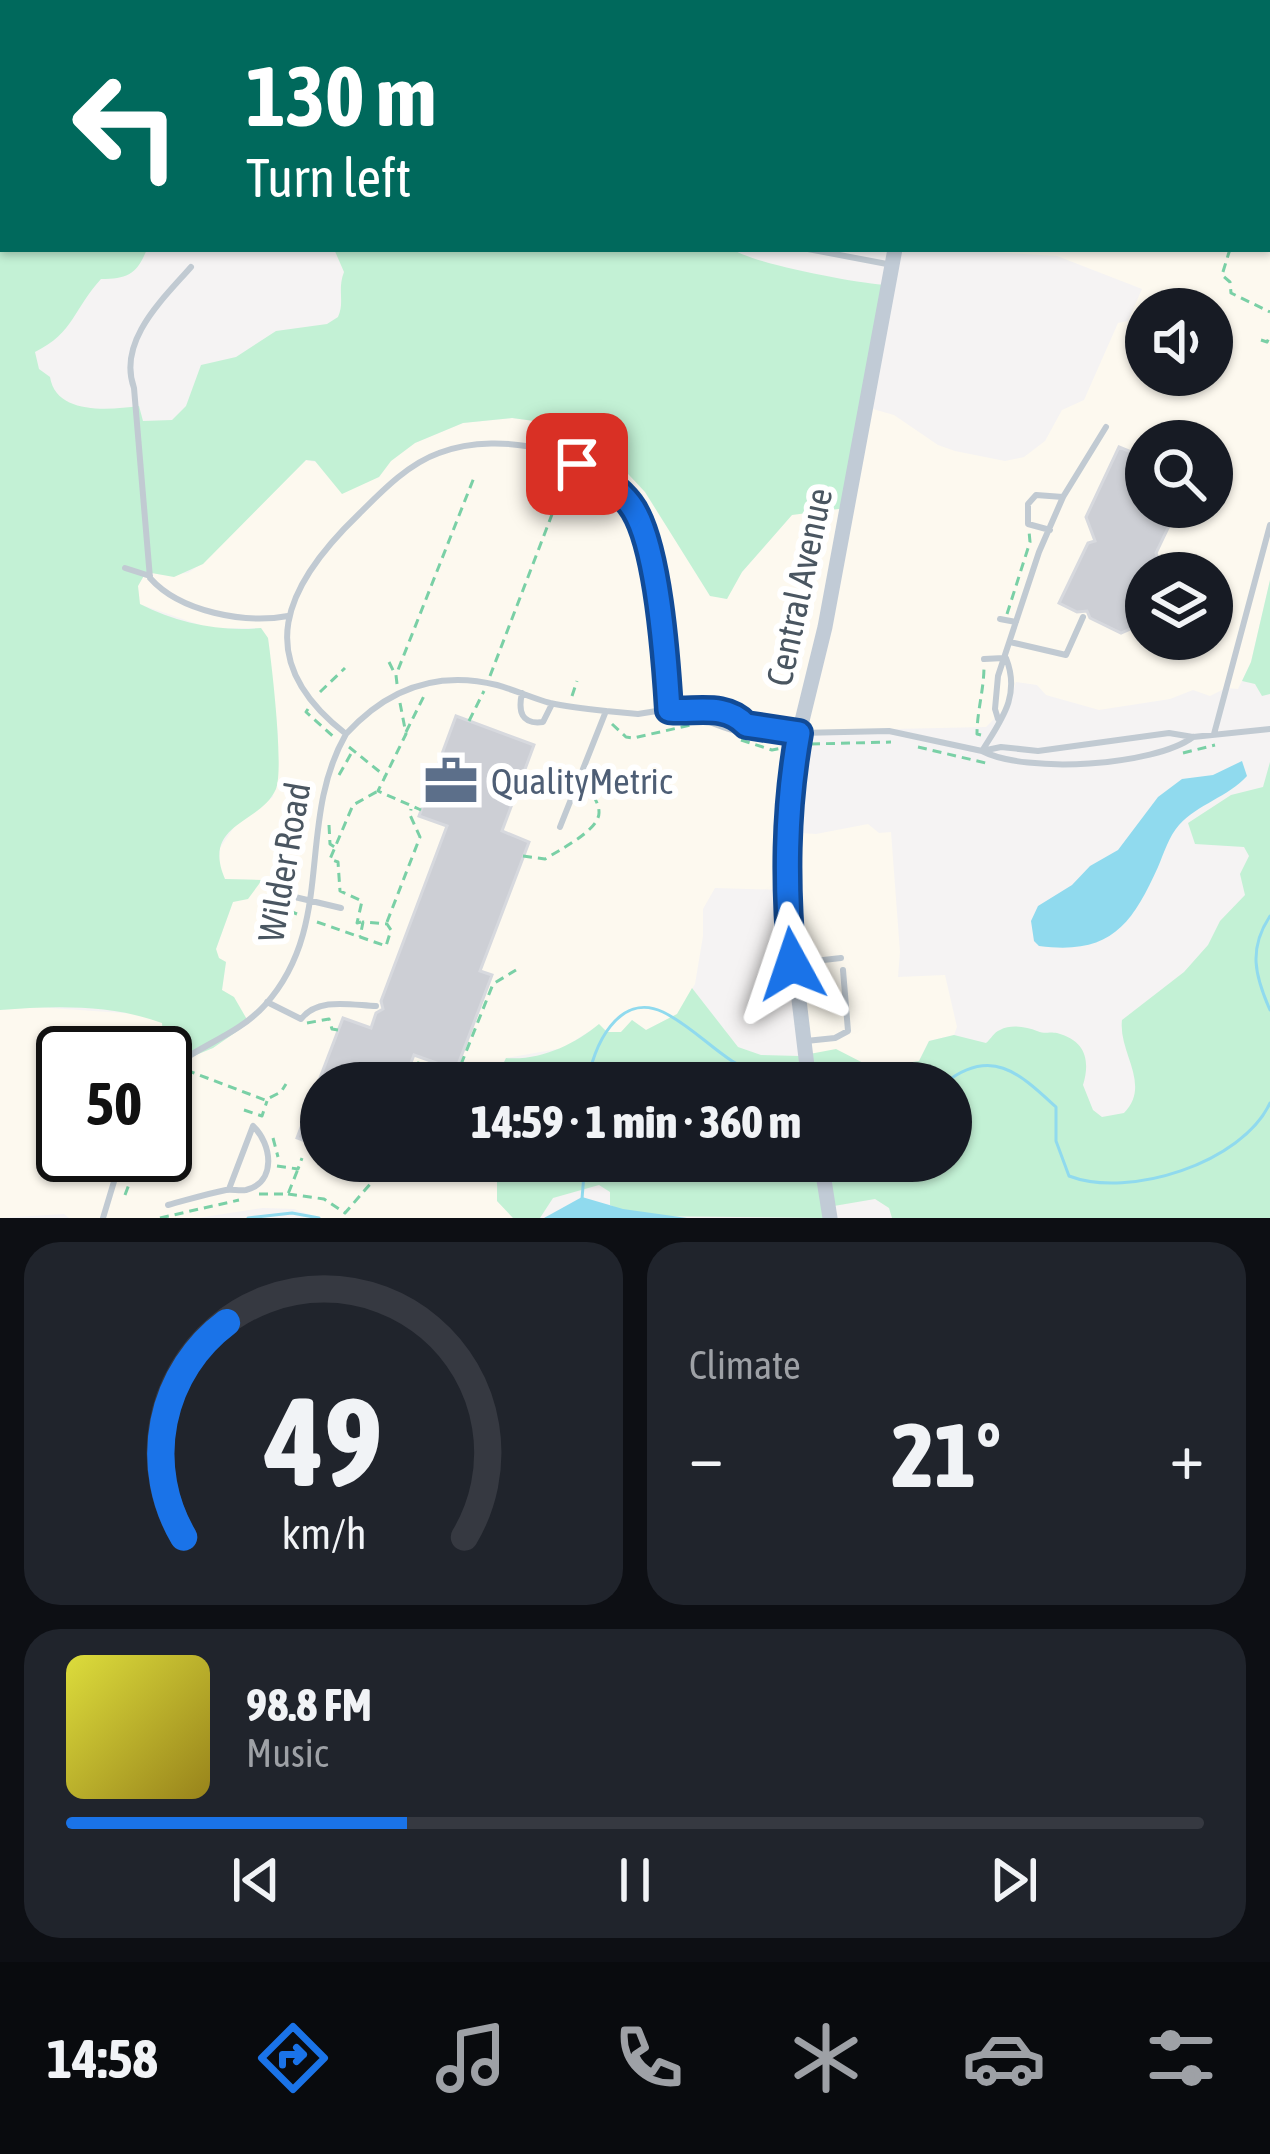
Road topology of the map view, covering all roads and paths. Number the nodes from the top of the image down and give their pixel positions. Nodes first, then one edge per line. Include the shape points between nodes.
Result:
1 (840, 252) edge
2 (1229, 252) edge
3 (893, 257) edge
4 (191, 267) dead end
5 (1270, 312) edge
6 (1270, 336) edge
7 (1261, 340) dead end
8 (1106, 428) dead end
9 (475, 475) dead end
10 (561, 491) dead end
11 (1063, 497) junction
12 (1270, 525) edge
13 (1029, 528) dead end
14 (1050, 530) junction
15 (125, 568) dead end
16 (150, 576) junction
17 (288, 616) junction
18 (1083, 617) dead end
19 (1003, 620) joint
20 (1016, 622) junction
21 (1010, 642) junction
22 (1006, 658) junction
23 (985, 659) joint
24 (389, 662) dead end
25 (396, 675) junction
26 (486, 687) junction
27 (474, 689) dead end
28 (442, 690) dead end
29 (427, 692) junction
30 (522, 693) junction
31 (496, 694) dead end
32 (399, 696) junction
33 (552, 703) junction
34 (669, 710) junction
35 (606, 711) junction
36 (687, 712) junction
37 (998, 719) junction
38 (469, 721) dead end
39 (610, 725) dead end
40 (746, 725) junction
41 (706, 728) dead end
42 (1270, 729) edge
43 (346, 734) junction
44 (406, 734) junction
45 (1214, 734) junction
46 (729, 736) dead end
47 (990, 737) junction
48 (1193, 737) junction
49 (806, 738) junction
50 (896, 741) dead end
51 (915, 747) dead end
52 (352, 750) dead end
53 (772, 750) dead end
54 (982, 751) junction
55 (1038, 751) junction
56 (1037, 764) junction
57 (1002, 765) dead end
58 (591, 773) dead end
59 (548, 782) dead end
60 (334, 788) dead end
61 (378, 790) junction
62 (574, 791) junction
63 (412, 807) junction
64 (329, 810) dead end
65 (421, 810) dead end
66 (560, 827) dead end
67 (336, 848) junction
68 (523, 856) dead end
69 (278, 893) dead end
70 (311, 899) junction
71 (341, 908) dead end
72 (363, 922) junction
73 (320, 923) dead end
74 (387, 924) junction
75 (360, 937) junction
76 (841, 958) dead end
77 (792, 964) junction
78 (516, 970) dead end
79 (843, 970) dead end
80 (267, 1002) junction
81 (376, 1006) dead end
82 (301, 1019) junction
83 (338, 1030) dead end
84 (803, 1041) junction
85 (192, 1056) edge
86 (465, 1062) edge
87 (806, 1062) edge
88 (192, 1072) edge
89 (286, 1084) dead end
90 (268, 1099) junction
91 (244, 1110) dead end
92 (300, 1163) edge
93 (275, 1166) dead end
94 (298, 1168) junction
95 (114, 1182) edge
96 (129, 1182) edge
97 (372, 1182) edge
98 (824, 1182) edge
99 (229, 1190) junction
100 (259, 1194) dead end
101 (288, 1194) junction
102 (124, 1195) dead end
103 (168, 1205) dead end
104 (103, 1218) edge
105 (830, 1218) edge

1 - 3 lane
2 - 5 path via 1222,275 1231,293
3 - 49 main road, Central Avenue
4 - 16 lane via 146,320 129,373
6 - 7 path
8 - 11 lane
9 - 25 path
10 - 26 path
11 - 14 lane
11 - 14 lane via 1036,495 1028,504 1028,524
12 - 45 lane
13 - 19 path
14 - 20 lane
15 - 16 lane
16 - 17 lane via 159,589 201,608 252,619
17 - 34 lane via 330,542 421,462 485,443 538,449 601,476 638,518 649,546
17 - 43 lane via 300,686
18 - 21 lane via 1066,655
19 - 20 lane
20 - 21 lane
21 - 22 lane
22 - 23 lane
22 - 37 lane
22 - 37 lane via 1011,695
23 - 47 path via 976,734
24 - 25 path
25 - 32 path
26 - 27 path
26 - 30 lane
26 - 31 path
26 - 32 lane via 454,678
26 - 38 path
28 - 29 path
29 - 32 path
29 - 44 path
30 - 33 lane
30 - 33 lane via 519,709 532,724 543,722
32 - 43 lane
32 - 44 path
33 - 35 lane
34 - 35 lane
34 - 36 lane
35 - 62 lane
36 - 40 lane via 698,707
36 - 40 lane via 736,731
37 - 47 lane
39 - 41 path via 633,737
40 - 49 lane
42 - 45 lane
43 - 70 lane, Wilder Road via 322,788
44 - 61 path
45 - 48 lane
46 - 53 path
47 - 54 lane
48 - 55 lane via 1169,733
48 - 56 lane via 1178,748 1132,756
49 - 50 path
49 - 54 lane via 889,731
49 - 77 main road, Central Avenue via 788,810
51 - 57 path
52 - 60 path
54 - 55 lane
54 - 56 lane
55 - 56 lane
58 - 68 path via 588,788 600,816 594,826 545,859
59 - 62 lane
61 - 63 path
61 - 67 path via 353,805
62 - 66 lane
63 - 65 path
63 - 74 path via 420,837
64 - 67 path
67 - 72 path via 330,859 338,862 340,891 362,901 357,923
69 - 70 lane
70 - 71 lane
70 - 80 lane, Wilder Road via 291,969
72 - 74 path
72 - 75 path
73 - 75 path
74 - 75 path via 386,946
76 - 77 lane
77 - 84 main road, Central Avenue
78 - 86 path via 493,984
79 - 84 lane via 848,1031
80 - 82 lane
80 - 85 lane, Wilder Road
81 - 82 lane via 327,1004
82 - 83 path via 328,1019
84 - 87 main road, Central Avenue
88 - 90 path
89 - 90 path
90 - 91 path via 262,1116
92 - 94 path
93 - 94 path
94 - 101 path
95 - 104 lane
96 - 102 path
97 - 101 path via 345,1213 324,1199
98 - 105 main road
99 - 99 lane via 249,1190 262,1179 271,1153 254,1126
99 - 103 lane
100 - 101 path

